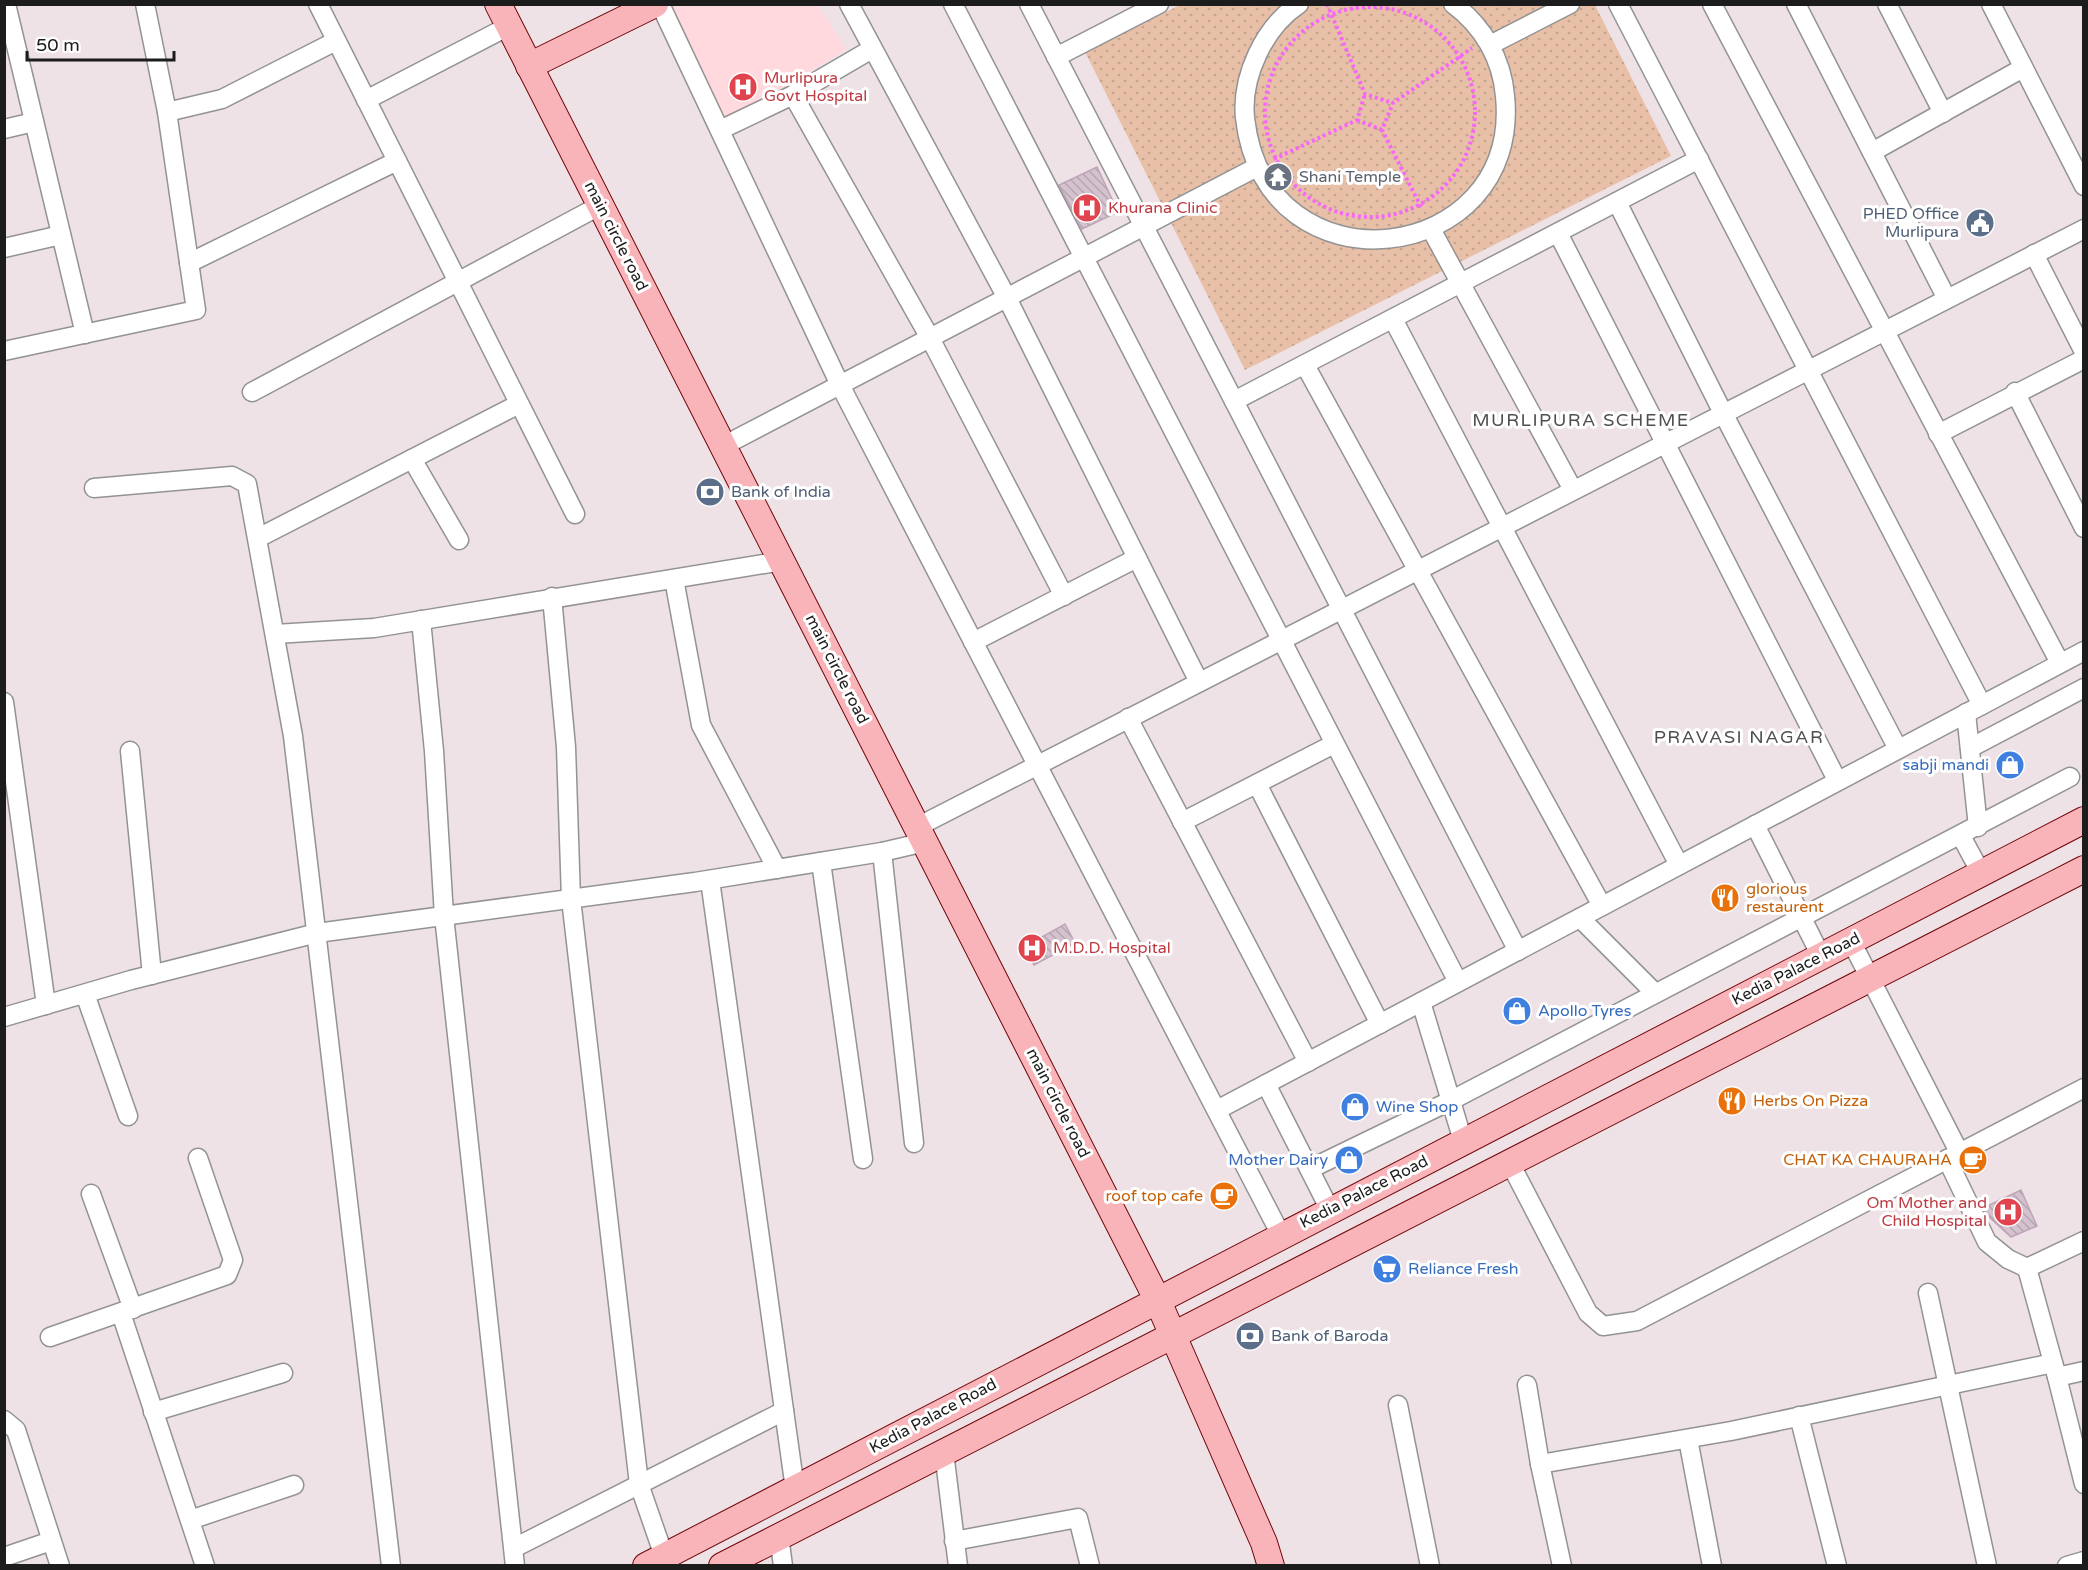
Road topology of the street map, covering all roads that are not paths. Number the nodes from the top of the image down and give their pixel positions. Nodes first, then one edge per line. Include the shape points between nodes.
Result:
1 (6, 4) edge
2 (145, 4) edge
3 (318, 4) edge
4 (657, 4) edge
5 (849, 4) edge
6 (953, 4) edge
7 (1029, 4) edge
8 (1159, 4) edge
9 (1299, 4) edge
10 (1453, 4) edge
11 (1570, 4) edge
12 (1618, 4) edge
13 (1712, 4) edge
14 (1796, 4) edge
15 (1887, 4) edge
16 (1991, 4) edge
17 (1125, 12) edge
18 (504, 16) edge
19 (336, 41) junction
20 (1488, 41) junction
21 (873, 49) junction
22 (1056, 57) junction
23 (530, 66) junction
24 (2023, 68) junction
25 (793, 95) junction
26 (366, 100) junction
27 (167, 112) junction
28 (1943, 113) junction
29 (34, 122) junction
30 (4, 129) edge
31 (720, 130) junction
32 (1872, 152) junction
33 (1699, 159) junction
34 (397, 161) junction
35 (1257, 167) junction
36 (2084, 186) edge
37 (1617, 202) junction
38 (601, 205) junction
39 (1144, 226) junction
40 (1431, 229) junction
41 (2084, 229) edge
42 (1558, 233) junction
43 (61, 235) junction
44 (4, 248) edge
45 (2034, 254) junction
46 (1082, 258) junction
47 (189, 263) junction
48 (458, 282) junction
49 (1460, 283) junction
50 (1006, 298) junction
51 (1947, 298) junction
52 (1393, 319) junction
53 (1886, 330) junction
54 (85, 334) junction
55 (930, 338) junction
56 (4, 351) edge
57 (2084, 352) edge
58 (2084, 359) edge
59 (1305, 365) junction
60 (1808, 370) junction
61 (840, 385) junction
62 (252, 392) dead end
63 (2014, 392) junction
64 (1234, 401) junction
65 (519, 404) junction
66 (1723, 413) junction
67 (1938, 434) junction
68 (1664, 442) junction
69 (723, 446) junction
70 (412, 459) junction
71 (94, 488) dead end
72 (1573, 490) junction
73 (574, 514) dead end
74 (1501, 527) junction
75 (2084, 528) edge
76 (258, 538) junction
77 (459, 540) dead end
78 (1137, 558) junction
79 (782, 561) junction
80 (1418, 570) junction
81 (674, 579) junction
82 (1064, 596) junction
83 (552, 597) junction
84 (1341, 609) junction
85 (421, 620) junction
86 (275, 634) junction
87 (1280, 640) junction
88 (973, 642) junction
89 (2084, 651) edge
90 (2060, 663) junction
91 (1199, 682) junction
92 (2084, 688) edge
93 (5, 705) edge
94 (1974, 709) junction
95 (1128, 718) junction
96 (1334, 744) junction
97 (1970, 748) junction
98 (1898, 749) junction
99 (130, 751) dead end
100 (1037, 765) junction
101 (2070, 777) dead end
102 (1837, 780) junction
103 (1257, 784) junction
104 (2084, 820) edge
105 (1182, 822) junction
106 (1755, 825) junction
107 (1978, 826) junction
108 (921, 835) junction
109 (1961, 836) junction
110 (882, 852) junction
111 (821, 862) junction
112 (1679, 865) junction
113 (777, 869) junction
114 (2084, 869) edge
115 (1981, 873) junction
116 (710, 880) junction
117 (571, 899) junction
118 (1602, 906) junction
119 (444, 916) junction
120 (1580, 918) junction
121 (1803, 918) junction
122 (317, 933) junction
123 (1851, 941) junction
124 (1518, 951) junction
125 (1821, 956) junction
126 (152, 975) junction
127 (1869, 979) junction
128 (1458, 982) junction
129 (1655, 993) junction
130 (85, 994) junction
131 (1421, 1002) junction
132 (46, 1005) junction
133 (4, 1017) edge
134 (1380, 1024) junction
135 (1308, 1062) junction
136 (1266, 1084) junction
137 (2084, 1088) edge
138 (1452, 1100) junction
139 (1217, 1110) junction
140 (128, 1116) dead end
141 (1463, 1141) junction
142 (914, 1143) dead end
143 (1953, 1156) junction
144 (198, 1158) dead end
145 (863, 1159) dead end
146 (1510, 1163) junction
147 (1310, 1169) junction
148 (91, 1194) dead end
149 (1330, 1210) junction
150 (1281, 1234) junction
151 (2084, 1241) edge
152 (2027, 1268) junction
153 (1928, 1293) dead end
154 (1157, 1299) junction
155 (127, 1311) junction
156 (1173, 1336) junction
157 (50, 1337) dead end
158 (2055, 1370) junction
159 (2084, 1371) edge
160 (283, 1373) dead end
161 (1527, 1385) dead end
162 (1948, 1385) junction
163 (1398, 1405) dead end
164 (784, 1411) junction
165 (153, 1412) junction
166 (1799, 1416) junction
167 (4, 1420) edge
168 (1688, 1439) junction
169 (944, 1452) junction
170 (1540, 1464) junction
171 (639, 1484) junction
172 (2084, 1484) edge
173 (294, 1485) dead end
174 (795, 1488) junction
175 (190, 1520) junction
176 (779, 1536) junction
177 (954, 1540) junction
178 (51, 1541) junction
179 (4, 1557) edge
180 (514, 1557) edge
181 (655, 1561) edge
182 (2084, 1561) edge
183 (60, 1566) edge
184 (205, 1566) edge
185 (391, 1566) edge
186 (722, 1566) edge
187 (783, 1566) edge
188 (958, 1566) edge
189 (1090, 1566) edge
190 (1271, 1566) edge
191 (1430, 1566) edge
192 (1562, 1566) edge
193 (1712, 1566) edge
194 (1837, 1566) edge
195 (1988, 1566) edge
196 (2067, 1566) edge

1 - 29 street
2 - 27 street
3 - 19 street
4 - 23 street
4 - 31 street
5 - 21 street
6 - 46 street
7 - 22 street
8 - 17 street
9 - 35 street via 1274,27 1258,52 1248,80 1244,110
10 - 20 street
11 - 20 street
12 - 33 street
13 - 53 street
14 - 32 street
15 - 28 street
16 - 24 street
17 - 22 street
18 - 23 street, main circle road
18 - 26 street
19 - 26 street
19 - 27 street via 222,99
20 - 40 street via 1504,78 1507,114 1501,150 1485,182 1467,203
21 - 25 street
21 - 50 street
22 - 39 street
23 - 38 street, main circle road
24 - 28 street
24 - 36 street
25 - 31 street
25 - 55 street
26 - 34 street
27 - 47 street
28 - 32 street
29 - 30 street
29 - 43 street
31 - 61 street
32 - 51 street
33 - 37 street
33 - 60 street
34 - 47 street
34 - 48 street
35 - 39 street
35 - 40 street via 1275,195 1300,218 1331,234 1364,241 1398,239
37 - 42 street
37 - 66 street
38 - 48 street
38 - 69 street, main circle road
39 - 46 street
39 - 64 street
40 - 49 street
41 - 45 street
42 - 49 street
42 - 68 street
43 - 44 street
43 - 54 street
45 - 51 street
45 - 57 street
46 - 50 street
46 - 87 street
47 - 54 street via 196,310
48 - 62 street
48 - 65 street
49 - 52 street
49 - 72 street
50 - 55 street
50 - 78 street
51 - 53 street
52 - 59 street
52 - 74 street
53 - 60 street
53 - 67 street
54 - 56 street
55 - 61 street
55 - 82 street
58 - 63 street
59 - 64 street
59 - 80 street
60 - 66 street
60 - 94 street
61 - 69 street
61 - 88 street
63 - 67 street
63 - 75 street
64 - 84 street
65 - 70 street
65 - 73 street
66 - 68 street
66 - 98 street
67 - 90 street
68 - 72 street
68 - 102 street
69 - 79 street, main circle road
70 - 76 street
70 - 77 street
71 - 76 street via 232,476 248,484
72 - 74 street
74 - 80 street
74 - 112 street
76 - 86 street
78 - 82 street
78 - 91 street
79 - 81 street
79 - 108 street, main circle road
80 - 84 street
80 - 118 street
81 - 83 street
81 - 113 street via 701,725
82 - 88 street
83 - 85 street
83 - 117 street via 566,747
84 - 87 street
84 - 124 street
85 - 86 street via 374,628
85 - 119 street
86 - 122 street via 293,736
87 - 91 street
87 - 96 street
88 - 100 street
89 - 90 street
90 - 94 street
91 - 95 street
92 - 97 street
93 - 132 street
94 - 97 street
94 - 98 street
95 - 100 street
95 - 105 street
96 - 103 street
96 - 128 street
97 - 107 street
98 - 102 street
99 - 126 street
100 - 108 street
100 - 139 street
101 - 107 street
102 - 106 street
103 - 105 street
103 - 134 street
104 - 115 street, Kedia Palace Road
105 - 135 street
106 - 112 street
106 - 121 street
107 - 109 street
108 - 110 street
108 - 154 street, main circle road
109 - 115 street
109 - 121 street
110 - 111 street
110 - 142 street
111 - 113 street
111 - 145 street
112 - 118 street
113 - 116 street
114 - 127 street
115 - 123 street, Kedia Palace Road
116 - 117 street
116 - 164 street
117 - 119 street
117 - 171 street
118 - 120 street
119 - 122 street
119 - 180 street
120 - 124 street
120 - 129 street
121 - 125 street
121 - 129 street
122 - 126 street
122 - 185 street
123 - 125 street, Kedia Palace Road
123 - 127 street
124 - 128 street
125 - 141 street, Kedia Palace Road
126 - 130 street
127 - 143 street
127 - 146 street
128 - 131 street
129 - 138 street
130 - 132 street
130 - 140 street
131 - 134 street
131 - 138 street
132 - 133 street
134 - 135 street
135 - 136 street
136 - 139 street
136 - 147 street
137 - 143 street
138 - 141 street
138 - 147 street
139 - 150 street
141 - 149 street, Kedia Palace Road
143 - 146 street via 1636,1321 1603,1326 1588,1313
143 - 152 street via 1987,1242
144 - 155 street via 233,1260 227,1275
146 - 156 street
147 - 149 street
148 - 155 street
149 - 150 street, Kedia Palace Road
150 - 154 street, Kedia Palace Road
151 - 152 street
152 - 158 street
153 - 162 street
154 - 156 street, main circle road
154 - 174 street, Kedia Palace Road
155 - 157 street
155 - 165 street
156 - 169 street
156 - 190 street, main circle road
158 - 159 street
158 - 162 street
158 - 172 street
160 - 165 street
161 - 170 street
162 - 166 street
162 - 195 street
163 - 191 street
164 - 171 street
164 - 174 street
165 - 175 street
166 - 168 street
166 - 194 street
167 - 178 street via 16,1430
168 - 170 street
168 - 193 street
169 - 176 street
169 - 177 street
170 - 192 street
171 - 180 street
171 - 181 street
173 - 175 street
174 - 181 street, Kedia Palace Road
175 - 184 street
176 - 186 street
176 - 187 street
177 - 188 street
177 - 189 street via 1078,1518
178 - 179 street
178 - 183 street
182 - 196 street

